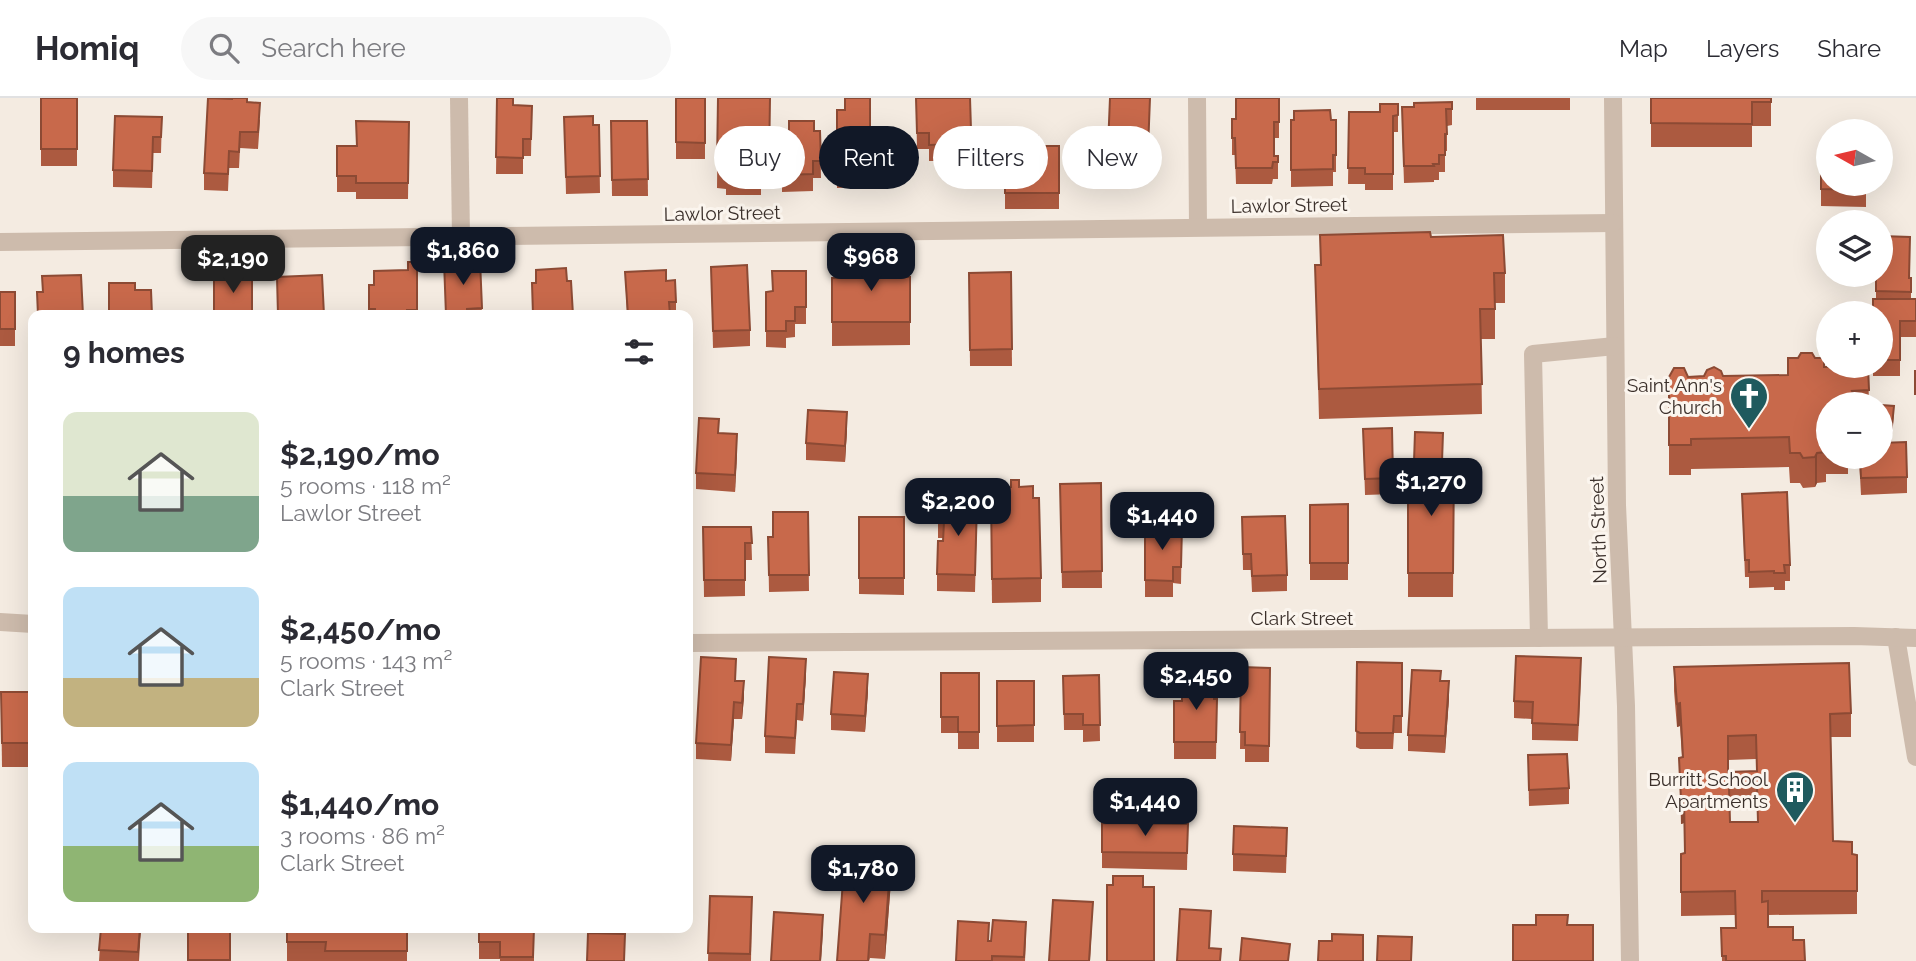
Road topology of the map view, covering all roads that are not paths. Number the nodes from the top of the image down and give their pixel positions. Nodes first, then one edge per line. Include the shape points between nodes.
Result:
1 (459, 98) edge
2 (1197, 98) edge
3 (1613, 98) edge
4 (1613, 223) junction
5 (1198, 227) junction
6 (461, 237) junction
7 (0, 242) edge
8 (1615, 346) junction
9 (0, 622) edge
10 (28, 624) edge
11 (1623, 637) junction
12 (1896, 637) junction
13 (1539, 638) junction
14 (1916, 638) edge
15 (693, 643) edge
16 (1916, 757) edge
17 (1630, 961) edge

1 - 6 street
2 - 5 street
3 - 4 street, North Street
4 - 5 street, Lawlor Street
4 - 8 street, North Street
5 - 6 street, Lawlor Street
6 - 7 street, Lawlor Street
8 - 11 street, North Street
8 - 13 street via 1534,354
9 - 10 street
11 - 12 street, Clark Street
11 - 13 street, Clark Street
11 - 17 street, North Street
12 - 14 street, Clark Street
12 - 16 street
13 - 15 street, Clark Street

